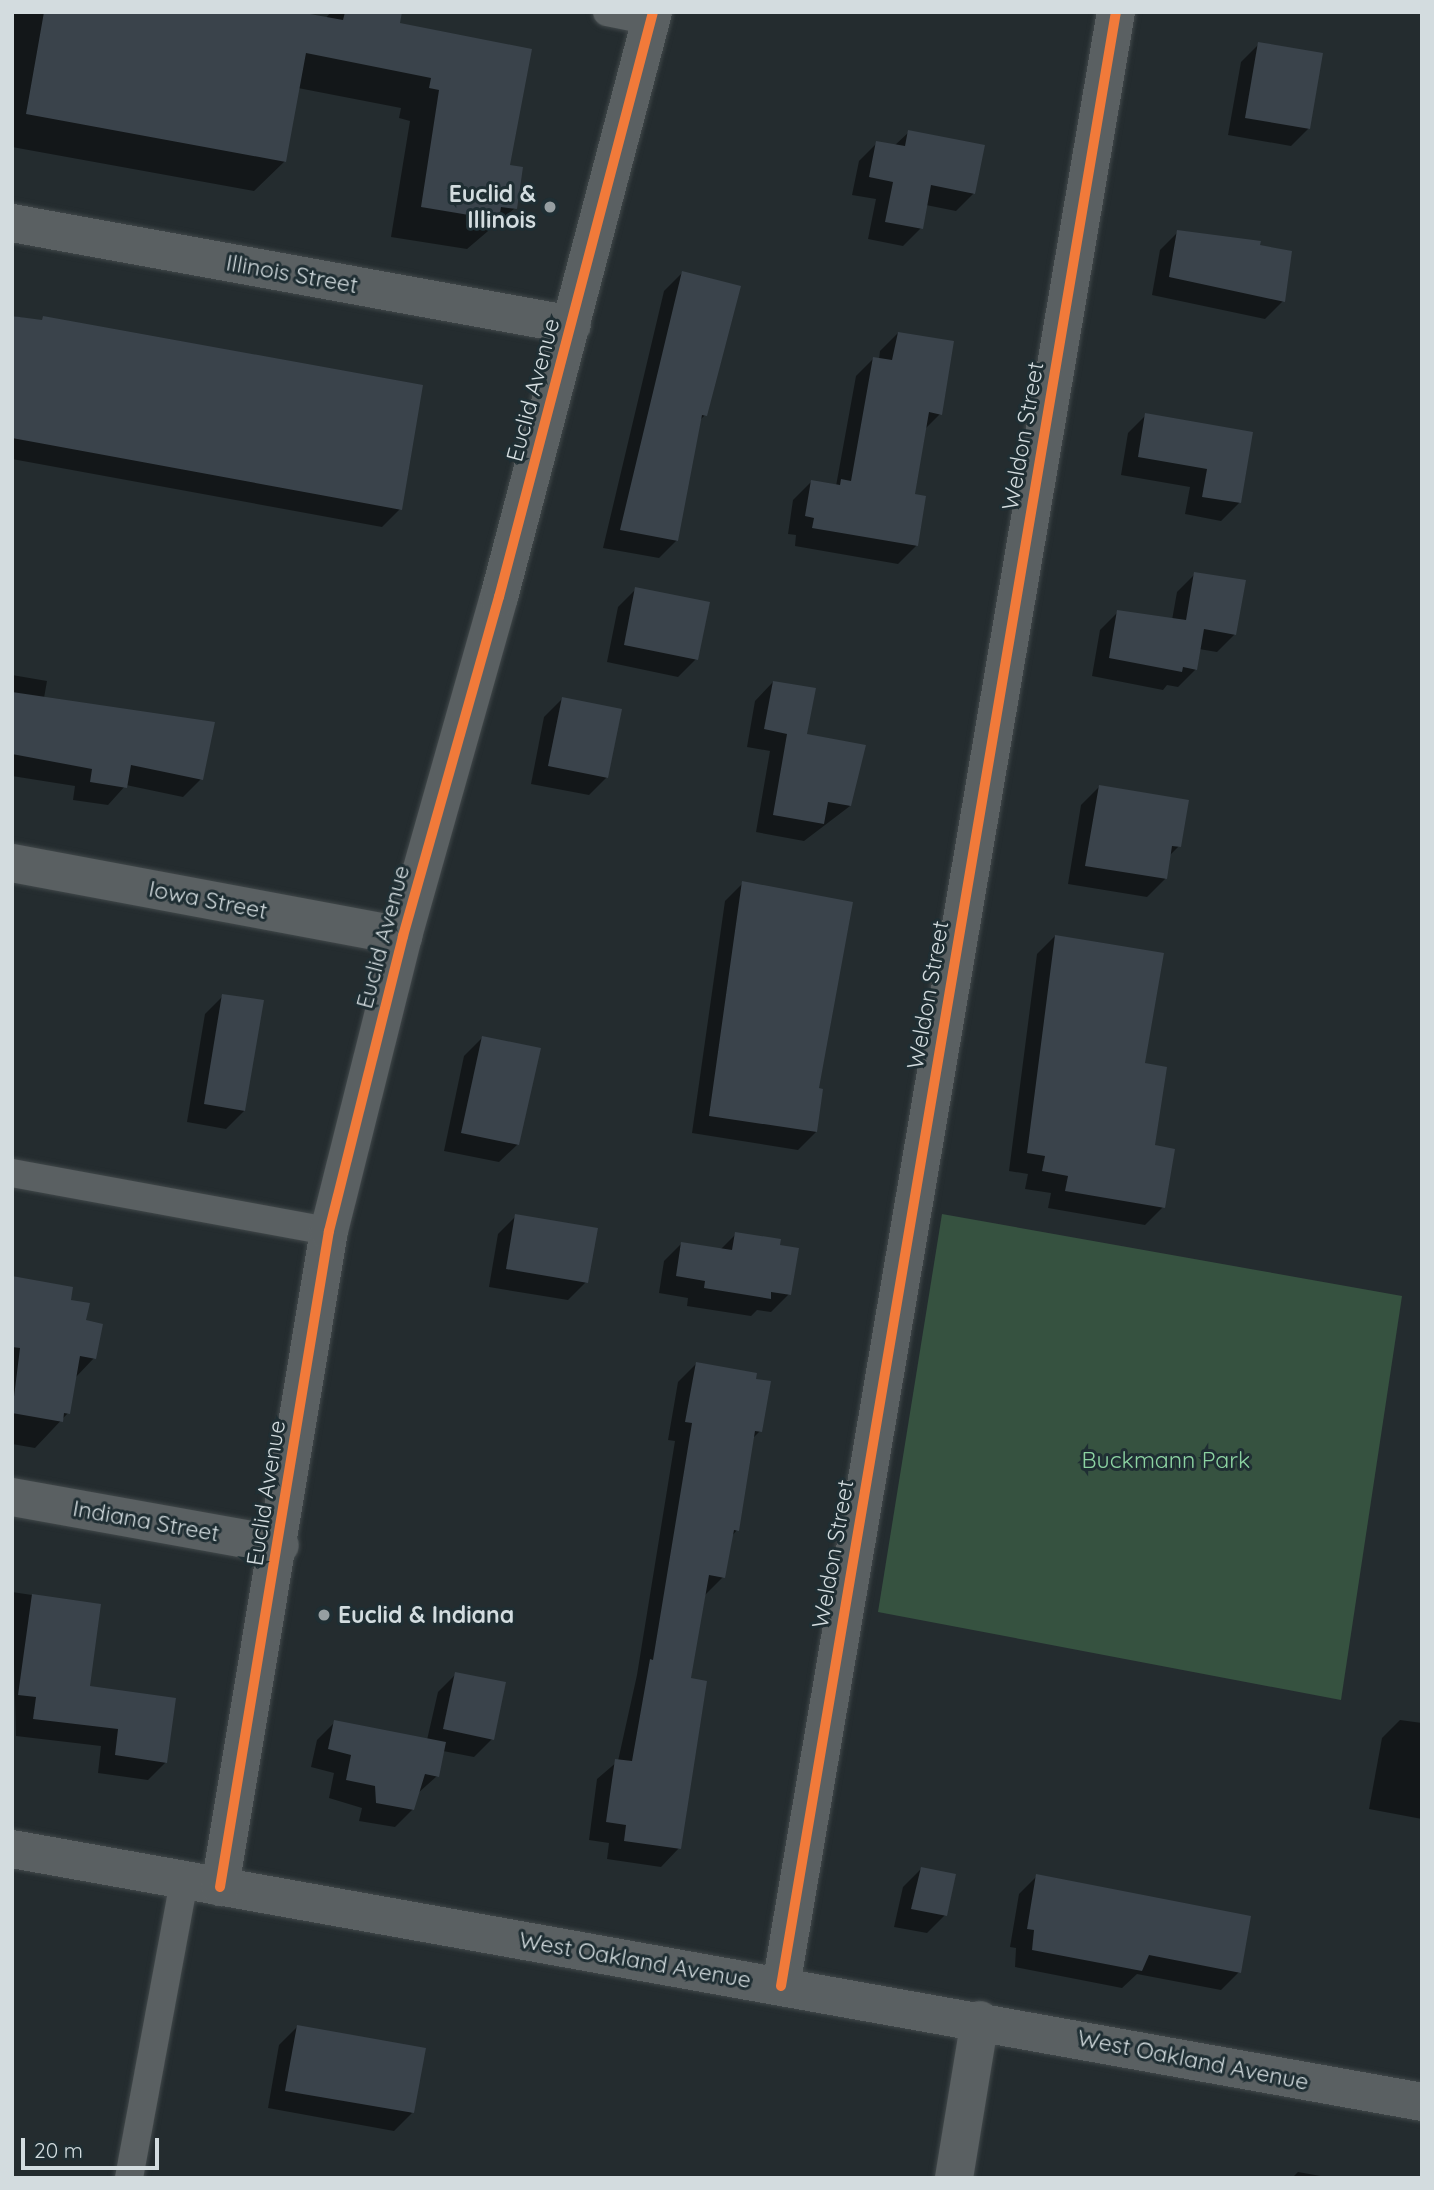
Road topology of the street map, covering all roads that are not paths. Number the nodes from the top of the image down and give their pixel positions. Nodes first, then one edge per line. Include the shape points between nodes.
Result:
1 (607, 12) edge
2 (1116, 12) edge
3 (652, 17) edge
4 (12, 223) edge
5 (572, 325) junction
6 (12, 863) edge
7 (403, 936) junction
8 (12, 1174) edge
9 (329, 1231) junction
10 (12, 1497) edge
11 (280, 1545) junction
12 (12, 1849) edge
13 (202, 1883) junction
14 (781, 1986) junction
15 (980, 2020) junction
16 (1422, 2102) edge
17 (129, 2178) edge
18 (954, 2178) edge

1 - 3 lane
2 - 14 street, Weldon Street
3 - 5 street, Euclid Avenue
4 - 5 street, Illinois Street
5 - 7 street, Euclid Avenue
6 - 7 street, Iowa Street
7 - 9 street, Euclid Avenue
8 - 9 lane
9 - 11 street, Euclid Avenue
10 - 11 street, Indiana Street
11 - 13 street, Euclid Avenue
12 - 13 street, West Oakland Avenue
13 - 14 street, West Oakland Avenue
13 - 17 lane
14 - 15 street, West Oakland Avenue
15 - 16 street, West Oakland Avenue
15 - 18 street

